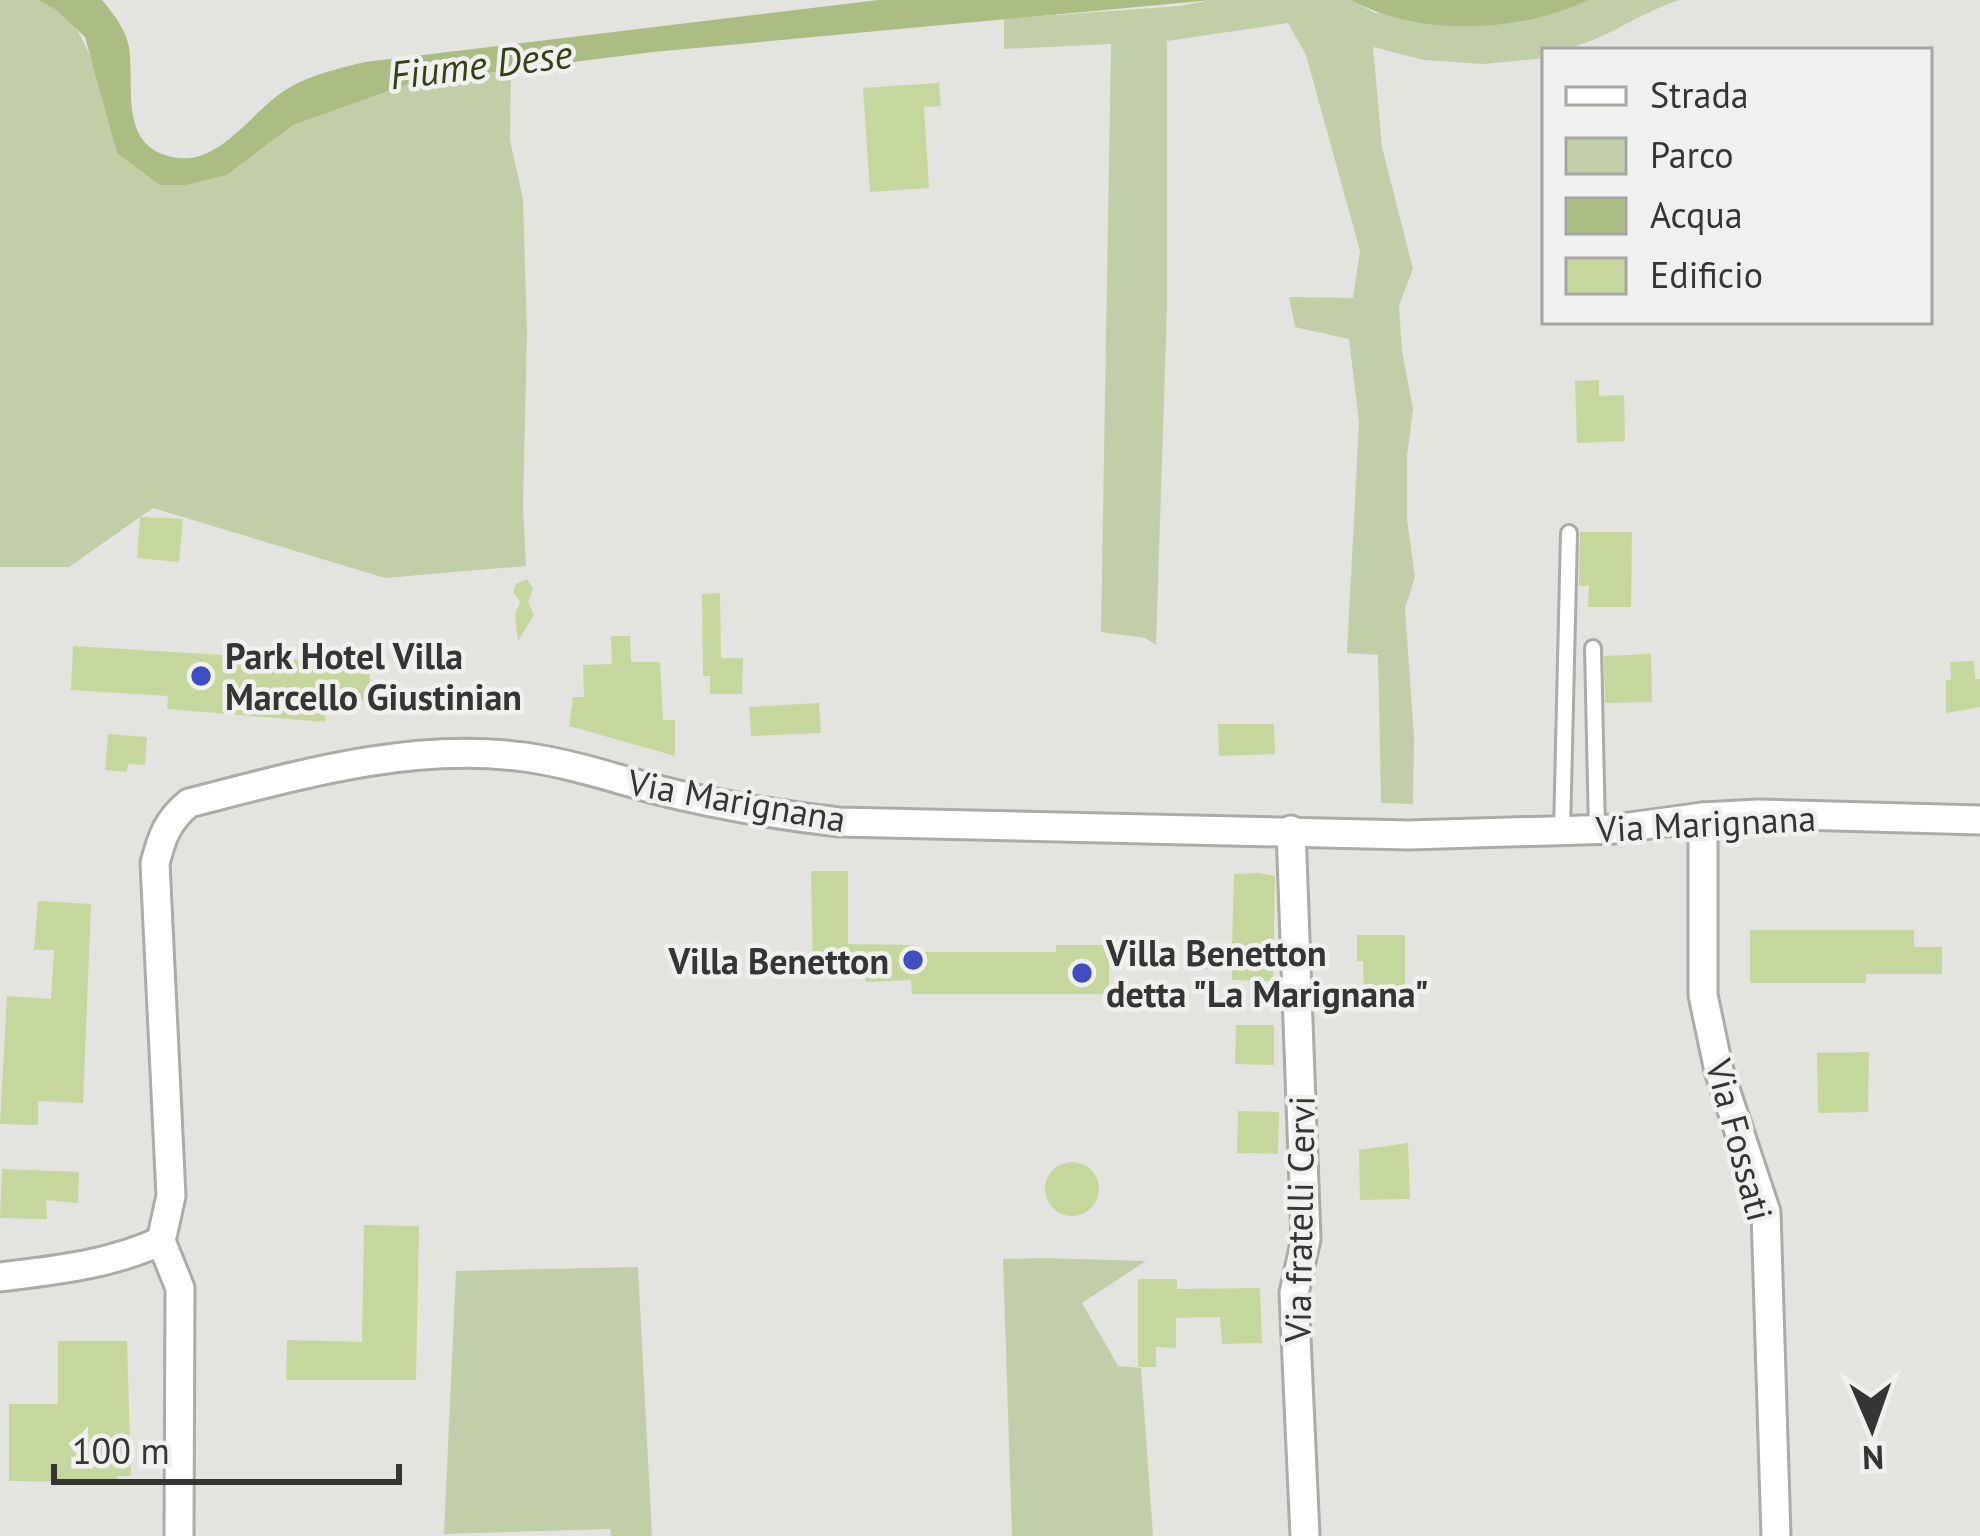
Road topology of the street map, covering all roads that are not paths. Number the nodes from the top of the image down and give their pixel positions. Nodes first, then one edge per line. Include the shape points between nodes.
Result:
1 (1569, 533) dead end
2 (1593, 648) dead end
3 (1703, 817) junction
4 (1980, 820) edge
5 (1291, 830) junction
6 (1597, 830) junction
7 (1562, 832) junction
8 (161, 1241) junction
9 (0, 1277) edge
10 (179, 1536) edge
11 (1305, 1536) edge
12 (1776, 1536) edge

1 - 7 lane
2 - 6 lane
3 - 4 street, Via Marignana
3 - 6 street, Via Marignana
3 - 12 street, Via Fossati via 1703,995 1766,1212
5 - 7 street, Via Marignana
5 - 8 street, Via Marignana via 839,822 519,757 369,761 190,803 172,817 155,863 171,1196
5 - 11 street, Via fratelli Cervi via 1306,1239 1294,1293
6 - 7 street, Via Marignana
8 - 9 street via 93,1265
8 - 10 street via 180,1288

